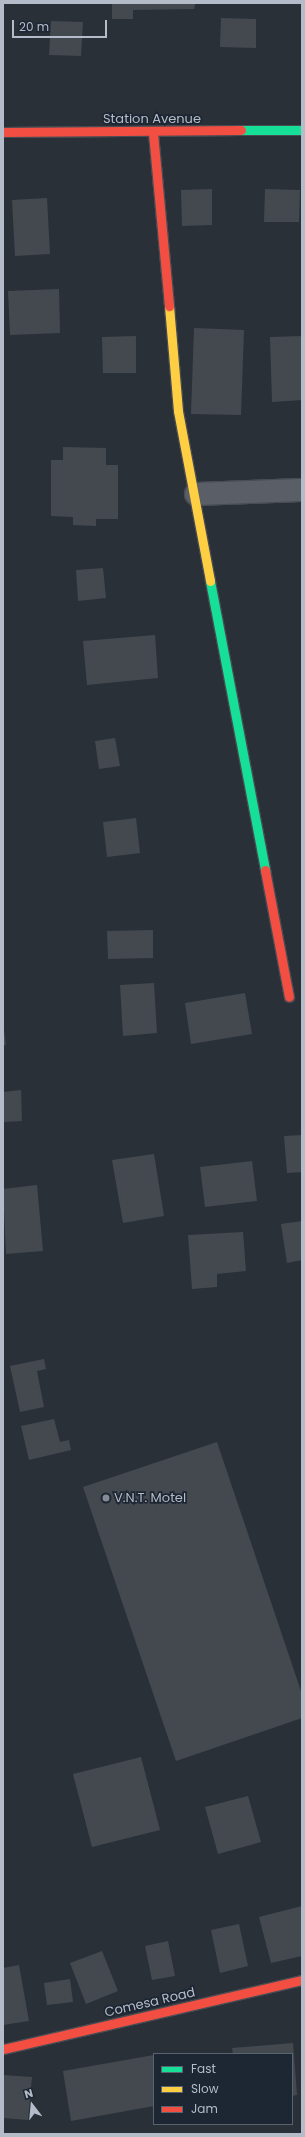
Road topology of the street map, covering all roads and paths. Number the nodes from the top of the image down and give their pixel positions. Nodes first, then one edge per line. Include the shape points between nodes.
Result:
1 (302, 130) edge
2 (3, 132) edge
3 (153, 133) junction
4 (302, 490) edge
5 (196, 494) junction
6 (288, 997) dead end
7 (302, 1980) edge
8 (3, 2049) edge

1 - 3 street, Station Avenue
2 - 3 street, Station Avenue
3 - 5 street via 178,411
4 - 5 street
5 - 6 street
7 - 8 street, Comesa Road

